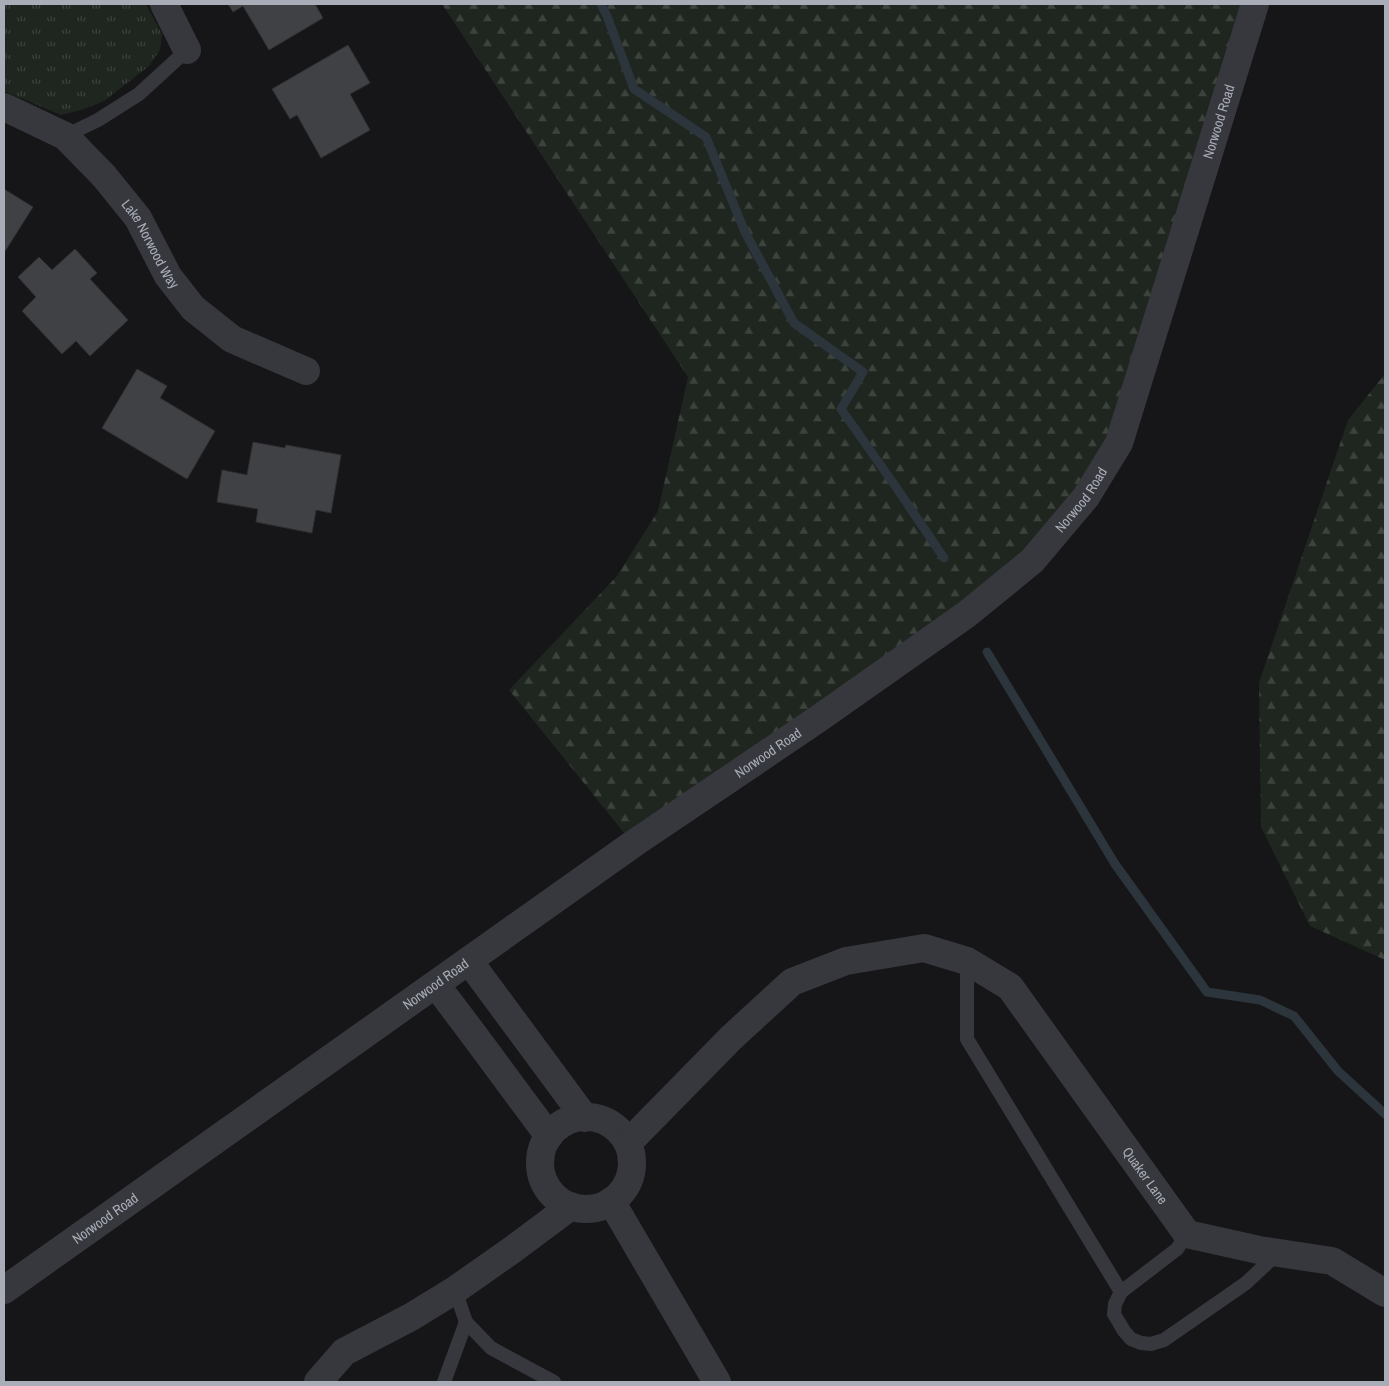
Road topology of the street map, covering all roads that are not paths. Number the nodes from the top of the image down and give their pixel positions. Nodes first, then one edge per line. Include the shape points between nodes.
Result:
1 (164, 4) edge
2 (1255, 4) edge
3 (187, 50) joint
4 (4, 107) edge
5 (65, 136) junction
6 (306, 371) dead end
7 (469, 961) junction
8 (967, 961) junction
9 (436, 985) junction
10 (586, 1118) junction
11 (550, 1136) junction
12 (628, 1143) junction
13 (611, 1201) junction
14 (571, 1206) junction
15 (1187, 1234) junction
16 (1278, 1253) junction
17 (4, 1290) edge
18 (455, 1290) junction
19 (1121, 1292) junction
20 (1385, 1293) edge
21 (466, 1322) junction
22 (318, 1382) edge
23 (444, 1382) edge
24 (554, 1382) edge
25 (717, 1382) edge

1 - 3 street
2 - 7 street, Norwood Road via 1119,443 1086,497 1032,561 966,614
3 - 5 lane via 138,94 98,120
4 - 5 street, Lake Norwood Way
5 - 6 street, Lake Norwood Way via 104,176 138,218 168,276 193,308 232,338
7 - 9 street, Norwood Road
7 - 10 street
8 - 12 street, Quaker Lane via 924,948 846,961 792,982 731,1038
8 - 15 street, Quaker Lane via 1010,987
8 - 19 lane via 967,1039
9 - 11 street
9 - 17 street, Norwood Road
10 - 11 street via 564,1122
10 - 12 street via 607,1122
11 - 14 street via 540,1158 542,1173 547,1187 557,1199
12 - 13 street via 631,1173 625,1188
13 - 14 street via 586,1209
13 - 25 street
14 - 18 street
15 - 16 street
15 - 19 lane via 1178,1249
16 - 19 lane via 1246,1283 1164,1340 1151,1344 1131,1339 1119,1324 1114,1314
16 - 20 street via 1332,1262
18 - 21 lane
18 - 22 street via 344,1352
21 - 23 lane
21 - 24 lane via 491,1348

